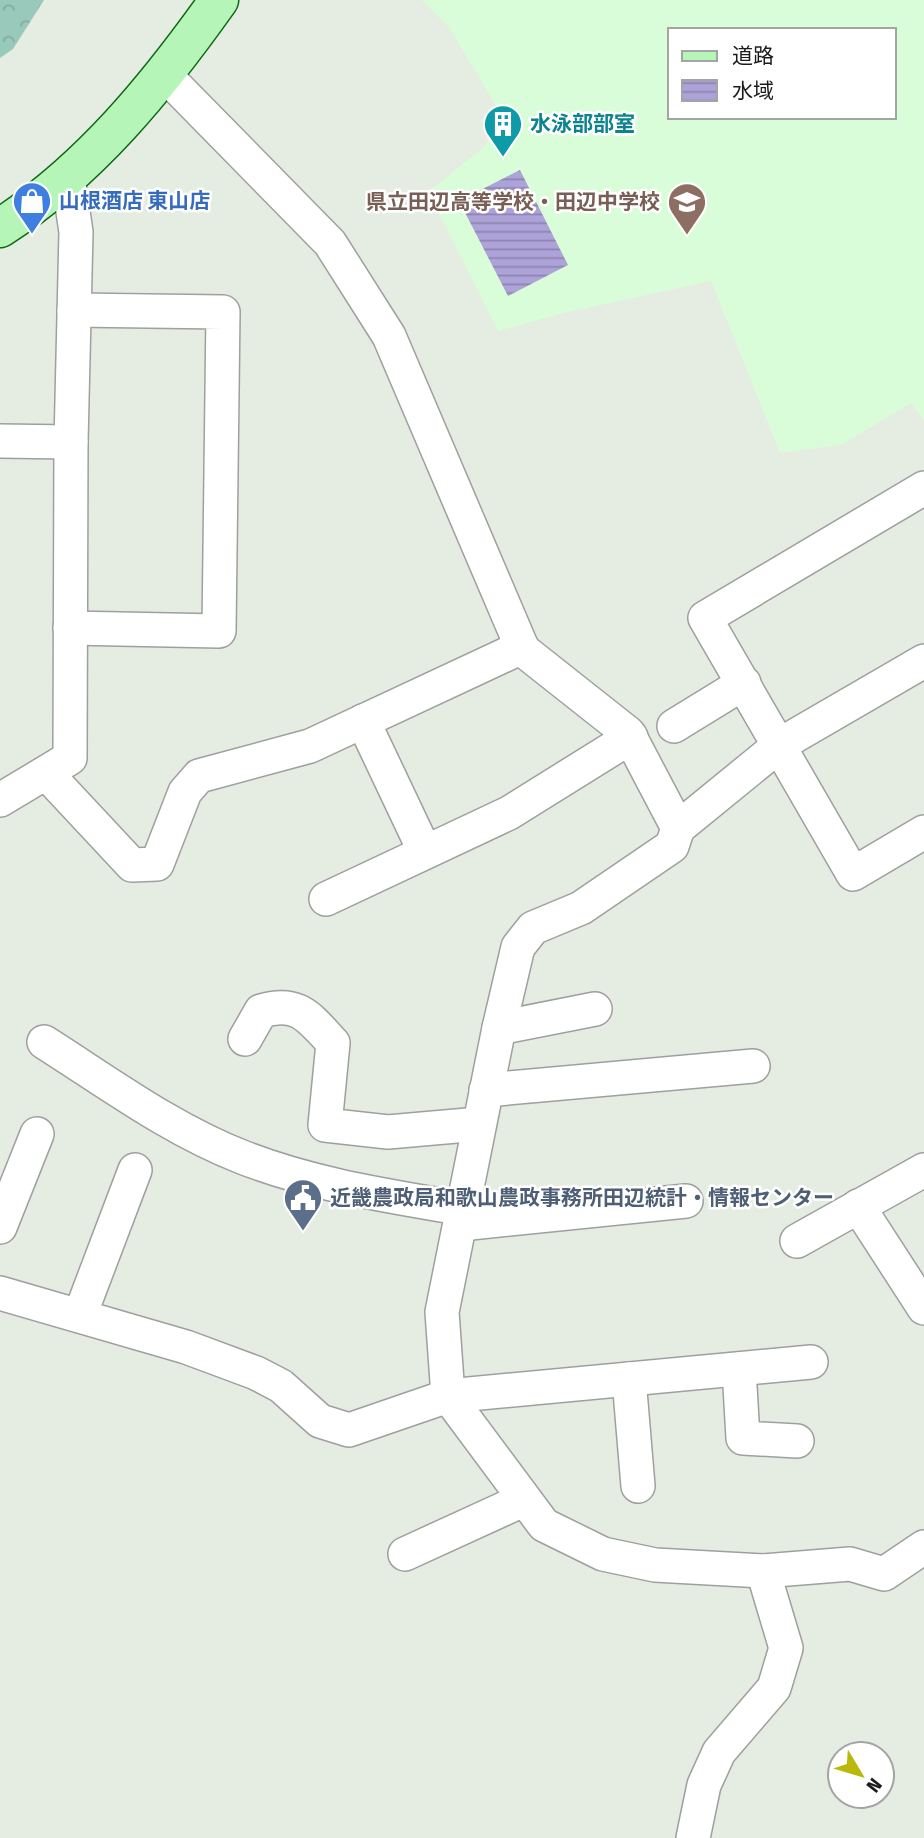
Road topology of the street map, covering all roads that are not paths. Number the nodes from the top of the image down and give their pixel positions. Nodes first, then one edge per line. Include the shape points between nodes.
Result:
1 (219, 0) edge
2 (165, 75) junction
3 (68, 177) junction
4 (0, 229) edge
5 (74, 310) junction
6 (0, 441) edge
7 (71, 442) junction
8 (924, 488) edge
9 (70, 628) junction
10 (522, 647) junction
11 (924, 661) edge
12 (744, 683) junction
13 (363, 721) junction
14 (674, 726) dead end
15 (631, 737) junction
16 (781, 744) junction
17 (47, 774) junction
18 (0, 800) edge
19 (678, 828) junction
20 (922, 839) edge
21 (425, 852) junction
22 (326, 899) dead end
23 (595, 1009) dead end
24 (499, 1028) junction
25 (245, 1038) dead end
26 (44, 1042) dead end
27 (753, 1066) dead end
28 (486, 1090) junction
29 (480, 1124) junction
30 (37, 1134) dead end
31 (135, 1170) dead end
32 (924, 1170) edge
33 (687, 1201) dead end
34 (858, 1206) junction
35 (463, 1217) junction
36 (0, 1227) edge
37 (797, 1241) dead end
38 (0, 1293) edge
39 (924, 1308) edge
40 (80, 1315) junction
41 (811, 1362) dead end
42 (739, 1369) junction
43 (629, 1379) junction
44 (448, 1396) junction
45 (797, 1441) dead end
46 (638, 1486) dead end
47 (523, 1500) junction
48 (924, 1547) edge
49 (405, 1554) dead end
50 (763, 1571) junction
51 (693, 1838) edge

1 - 2 street
2 - 3 street
2 - 10 street via 330,243 389,336
3 - 4 street
3 - 5 street via 76,232
5 - 7 street
5 - 9 street via 223,312 223,354 219,631
6 - 7 street
7 - 9 street
8 - 12 street via 705,618
9 - 17 street via 70,758
10 - 13 street
10 - 15 street
11 - 16 street
12 - 14 street
12 - 16 street
13 - 17 street via 293,752 199,776 185,792 157,864 132,865
13 - 21 street
15 - 19 street
15 - 21 street via 509,813
16 - 19 street
16 - 20 street via 853,874
17 - 18 street
19 - 24 street via 672,846 581,908 533,928 518,947
21 - 22 street
23 - 24 street
24 - 28 street
25 - 29 street via 261,1011 281,1005 307,1014 333,1043 326,1125 388,1132
26 - 35 street via 146,1106 240,1157 318,1182
27 - 28 street
28 - 29 street
29 - 35 street
30 - 36 street
31 - 40 street
32 - 34 street
33 - 35 street
34 - 37 street
34 - 39 street
35 - 44 street via 442,1312
38 - 40 street
40 - 44 street via 256,1373 281,1386 320,1421 349,1430
41 - 42 street
42 - 43 street
42 - 45 street via 743,1438
43 - 44 street
43 - 46 street
44 - 47 street
47 - 49 street
47 - 50 street via 544,1525 603,1554 655,1565
48 - 50 street via 884,1574 849,1564
50 - 51 street via 786,1648 774,1688 719,1752 704,1785

